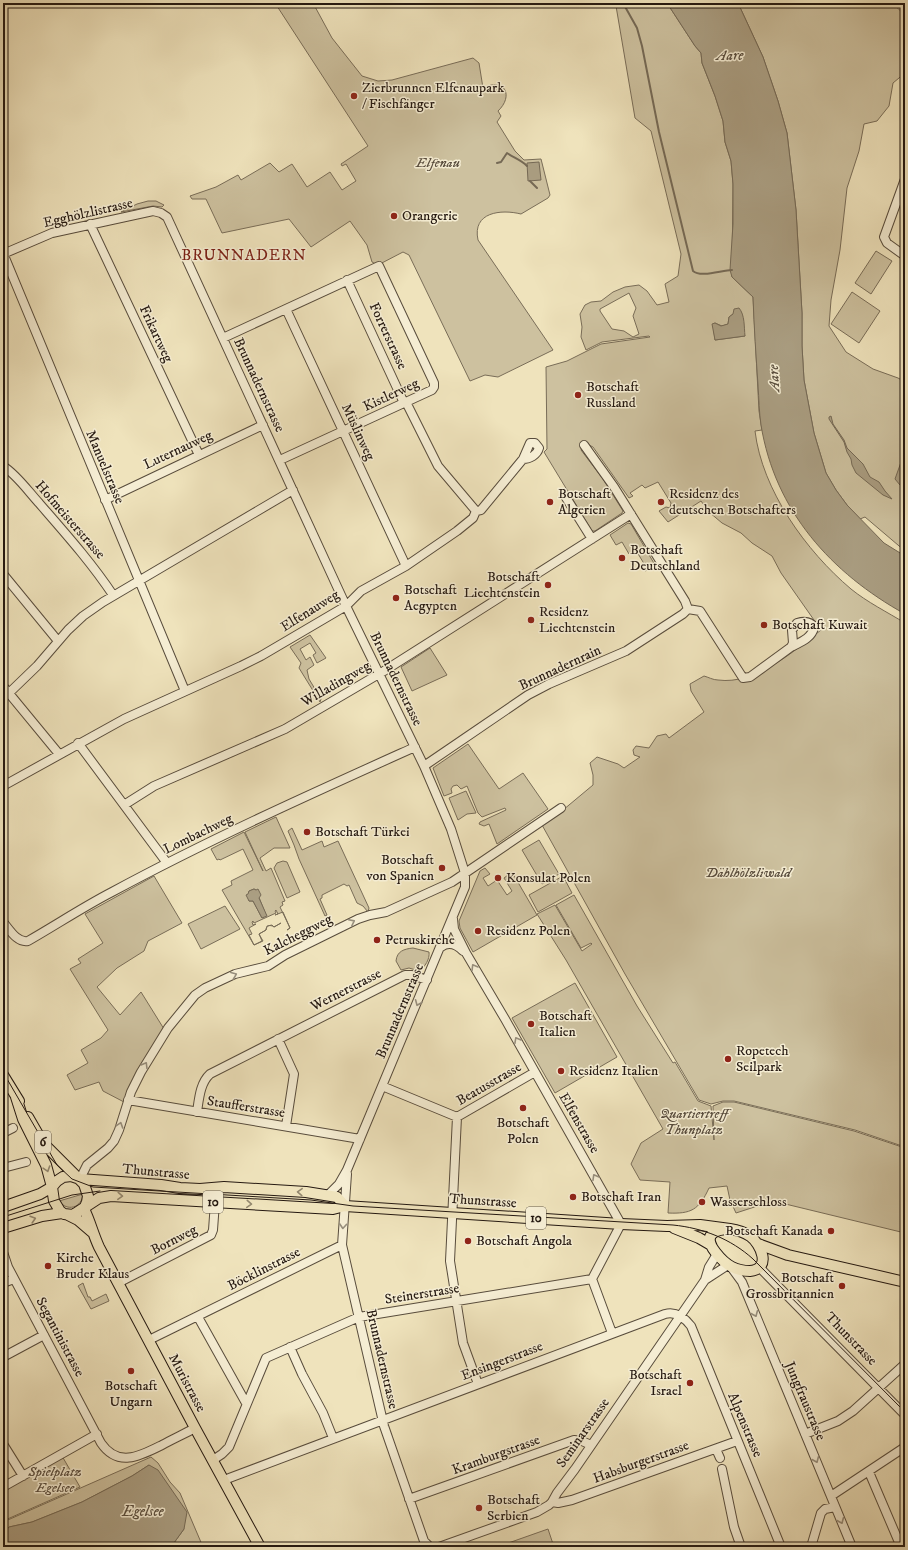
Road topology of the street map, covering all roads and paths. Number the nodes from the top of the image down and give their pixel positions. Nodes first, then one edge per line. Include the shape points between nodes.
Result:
1 (905, 179) edge
2 (158, 212) joint
3 (90, 224) junction
4 (3, 254) edge
5 (905, 256) edge
6 (347, 280) junction
7 (286, 309) junction
8 (223, 338) junction
9 (405, 402) junction
10 (263, 425) junction
11 (343, 431) junction
12 (584, 445) dead end
13 (199, 455) junction
14 (523, 459) dead end
15 (280, 460) junction
16 (3, 466) edge
17 (293, 490) junction
18 (565, 496) dead end
19 (105, 500) junction
20 (476, 511) junction
21 (631, 514) junction
22 (592, 539) junction
23 (406, 566) junction
24 (3, 574) edge
25 (138, 582) junction
26 (113, 595) junction
27 (346, 606) junction
28 (688, 609) junction
29 (58, 641) junction
30 (791, 647) dead end
31 (379, 674) junction
32 (3, 686) edge
33 (185, 691) junction
34 (8, 693) junction
35 (78, 743) junction
36 (415, 747) junction
37 (59, 754) junction
38 (424, 766) junction
39 (3, 786) edge
40 (124, 805) junction
41 (561, 808) dead end
42 (167, 864) junction
43 (465, 873) junction
44 (453, 918) junction
45 (3, 922) edge
46 (441, 947) junction
47 (466, 954) junction
48 (427, 980) junction
49 (278, 1039) junction
50 (535, 1072) junction
51 (3, 1075) edge
52 (382, 1086) junction
53 (16, 1097) junction
54 (128, 1100) junction
55 (197, 1112) junction
56 (458, 1117) junction
57 (286, 1126) junction
58 (13, 1128) dead end
59 (3, 1133) edge
60 (360, 1139) junction
61 (26, 1162) dead end
62 (3, 1168) edge
63 (348, 1170) junction
64 (80, 1179) junction
65 (52, 1187) junction
66 (328, 1195) junction
67 (215, 1202) junction
68 (345, 1206) junction
69 (3, 1207) edge
70 (84, 1208) junction
71 (452, 1213) junction
72 (65, 1214) junction
73 (621, 1224) junction
74 (667, 1226) junction
75 (4, 1229) edge
76 (730, 1229) junction
77 (92, 1232) junction
78 (758, 1244) junction
79 (342, 1245) junction
80 (714, 1250) junction
81 (3, 1252) edge
82 (788, 1255) junction
83 (761, 1262) junction
84 (730, 1266) junction
85 (14, 1279) junction
86 (592, 1279) junction
87 (705, 1280) junction
88 (905, 1282) edge
89 (3, 1283) edge
90 (118, 1283) junction
91 (456, 1301) junction
92 (198, 1316) junction
93 (680, 1316) junction
94 (359, 1317) junction
95 (612, 1333) junction
96 (44, 1335) junction
97 (149, 1340) junction
98 (290, 1347) junction
99 (3, 1357) edge
100 (905, 1364) edge
101 (478, 1384) junction
102 (879, 1388) junction
103 (246, 1403) junction
104 (905, 1415) edge
105 (382, 1420) junction
106 (195, 1428) junction
107 (97, 1434) junction
108 (805, 1434) junction
109 (333, 1438) junction
110 (737, 1441) junction
111 (3, 1444) edge
112 (591, 1445) junction
113 (905, 1447) edge
114 (716, 1449) junction
115 (720, 1458) dead end
116 (213, 1460) junction
117 (722, 1469) dead end
118 (869, 1472) junction
119 (23, 1476) junction
120 (224, 1480) junction
121 (3, 1487) edge
122 (831, 1496) junction
123 (409, 1499) junction
124 (552, 1502) junction
125 (835, 1508) junction
126 (260, 1547) edge
127 (430, 1547) edge
128 (440, 1547) edge
129 (741, 1547) edge
130 (781, 1547) edge
131 (812, 1547) edge
132 (852, 1547) edge
133 (901, 1547) edge

1 - 5 street via 884,237 887,243
2 - 3 street, Egghölzlistrasse via 152,211
2 - 8 street, Brunnadernstrasse via 168,220
3 - 4 street, Egghölzlistrasse via 45,236
3 - 13 street, Frikartweg
4 - 19 street, Manuelstrasse
6 - 7 street
6 - 9 street, Forrerstrasse
6 - 9 street, Kistlerweg via 379,266 434,383 432,390
7 - 8 street
7 - 11 street, Müslinweg
8 - 10 street, Brunnadernstrasse
9 - 11 street, Kistlerweg
9 - 20 street, Forrerstrasse via 444,476
10 - 13 street, Luternauweg
10 - 15 street, Brunnadernstrasse
11 - 15 street, Kistlerweg
11 - 23 street, Müslinweg
12 - 21 street
13 - 19 street, Luternauweg
14 - 20 street, Elfenauweg via 481,510
15 - 17 street, Brunnadernstrasse
16 - 26 street, Hofmeisterstrasse via 79,549
17 - 25 street
17 - 27 street, Brunnadernstrasse
18 - 22 street
19 - 25 street, Manuelstrasse
20 - 23 street, Elfenauweg via 473,518 457,531
21 - 22 street, Willadingweg
21 - 28 street
22 - 31 street, Willadingweg
23 - 27 street, Elfenauweg via 361,591
24 - 29 street
25 - 26 street
25 - 33 street, Manuelstrasse
26 - 29 street via 82,617
27 - 31 street, Brunnadernstrasse
27 - 33 street, Elfenauweg via 252,661
28 - 30 street via 700,611 743,678 750,677
28 - 38 street, Brunnadernrain via 626,651 528,695
29 - 34 street via 37,666
31 - 36 street, Brunnadernstrasse
31 - 40 street, Willadingweg via 283,730 154,786
32 - 34 street
33 - 35 street, Elfenauweg
34 - 37 street
35 - 37 street, Elfenauweg
35 - 40 street
36 - 38 street, Brunnadernstrasse
36 - 42 street, Lombachweg
37 - 39 street, Elfenauweg
38 - 43 street, Brunnadernstrasse via 452,829
40 - 42 street
41 - 43 street, Kalcheggweg
42 - 45 street, Lombachweg via 110,893 28,941 19,940
43 - 44 street, Brunnadernstrasse via 465,887
54 -> 43 street, Kalcheggweg via 168,1028 195,995 205,988 235,974 268,966 295,949 369,915 386,912 452,882
44 - 46 street, Brunnadernstrasse
44 - 47 street, Elfenstrasse via 454,929
46 - 47 street, Elfenstrasse via 452,944
46 - 48 street, Brunnadernstrasse
50 -> 47 street, Elfenstrasse
48 - 49 street, Wernerstrasse via 405,975
48 -> 52 street, Brunnadernstrasse
49 - 55 street, Wernerstrasse via 208,1075 201,1087
49 - 57 street via 294,1074
50 - 56 street, Beatusstrasse
73 -> 50 street, Elfenstrasse
51 - 53 main road, 6
52 - 56 street, Beatusstrasse
52 - 60 street, Brunnadernstrasse
53 - 64 main road, 6 via 43,1143
53 -> 65 main road, 6 via 23,1119 46,1165
54 - 55 street, Staufferstrasse
64 -> 54 street, Kalcheggweg via 86,1165 114,1140
55 - 57 street, Staufferstrasse
56 - 71 street, Beatusstrasse
57 - 60 street, Staufferstrasse
58 - 59 street
60 - 63 street, Brunnadernstrasse
61 - 62 street
63 - 66 street, Brunnadernstrasse
63 - 68 street, Brunnadernstrasse
64 - 65 main road via 65,1176 57,1180
66 -> 64 main road, Thunstrasse / 10 via 224,1188 180,1188
64 - 70 main road via 88,1196
65 - 69 main road via 36,1196
65 - 72 main road via 55,1203
66 - 68 main road, Thunstrasse / 10 via 337,1197
67 -> 68 main road, Thunstrasse / 10 via 333,1209
70 -> 67 main road, Thunstrasse / 10 via 99,1198 112,1196
67 - 90 street, Bornweg via 211,1235
68 - 71 main road, Thunstrasse / 10
68 -> 79 street, Brunnadernstrasse
70 - 72 main road via 73,1215
70 - 77 main road, Muristrasse
71 - 73 main road, Thunstrasse / 10
71 - 91 street, Beatusstrasse via 450,1261
75 -> 72 main road via 42,1216
72 - 77 main road, Muristrasse via 78,1220
73 - 74 main road, Thunstrasse / 10
73 - 86 street
74 - 76 main road, Thunstrasse / 10 via 700,1225
74 - 80 main road, Thunstrasse / 10 via 699,1238
76 - 78 main road via 749,1235
76 - 80 main road via 712,1234 710,1240
77 - 90 main road, Muristrasse
78 - 82 main road
78 - 83 main road
79 - 92 street, Böcklinstrasse
79 - 94 street, Brunnadernstrasse
80 - 84 main road
80 - 87 street, Seminarstrasse
81 - 85 street, Segantinistrasse
82 - 83 main road
82 - 88 main road
83 - 84 main road via 751,1271
83 - 102 street, Thunstrasse
84 - 87 street, Seminarstrasse
84 -> 108 street, Jungfraustrasse via 742,1282
85 - 89 street
85 - 96 street, Segantinistrasse
86 - 91 street, Steinerstrasse
86 - 95 street
87 - 93 street, Seminarstrasse
90 - 97 main road, Muristrasse
91 - 94 street, Steinerstrasse
91 - 101 street, Beatusstrasse via 463,1344
92 - 97 street, Böcklinstrasse
92 - 103 street
93 - 95 street, Ensingerstrasse via 667,1313
93 - 110 street, Alpenstrasse via 690,1326
93 - 112 street, Seminarstrasse
94 - 98 street, Steinerstrasse
94 - 105 street, Brunnadernstrasse
95 - 101 street, Ensingerstrasse
96 - 99 street
96 - 107 street, Segantinistrasse
97 - 106 main road, Muristrasse
98 - 103 street, Steinerstrasse via 264,1359
98 - 109 street
100 - 102 street
101 - 105 street, Ensingerstrasse
102 - 104 street, Thunstrasse
102 - 108 street via 839,1420
103 - 116 street, Steinerstrasse via 227,1449
105 - 109 street, Ensingerstrasse
105 - 123 street, Brunnadernstrasse
106 - 107 street, Segantinistrasse via 130,1458 110,1452
106 - 116 main road, Muristrasse
107 - 119 street
108 -> 122 street, Jungfraustrasse
109 - 120 street, Ensingerstrasse
110 - 114 street, Habsburgerstrasse
110 - 130 street, Alpenstrasse
111 - 119 street
112 - 123 street, Kramburgstrasse via 574,1440
112 - 124 street, Seminarstrasse
113 - 118 street
114 - 115 street
114 - 124 street, Habsburgerstrasse via 572,1500
116 - 120 main road, Muristrasse
117 - 129 street
118 - 122 street
118 - 133 street
119 - 121 street
120 - 126 main road, Muristrasse
122 - 125 street, Jungfraustrasse
123 - 127 street, Brunnadernstrasse via 424,1541
124 - 128 street, Seminarstrasse via 542,1509
125 - 131 street via 825,1509 820,1515
125 -> 132 street, Jungfraustrasse

